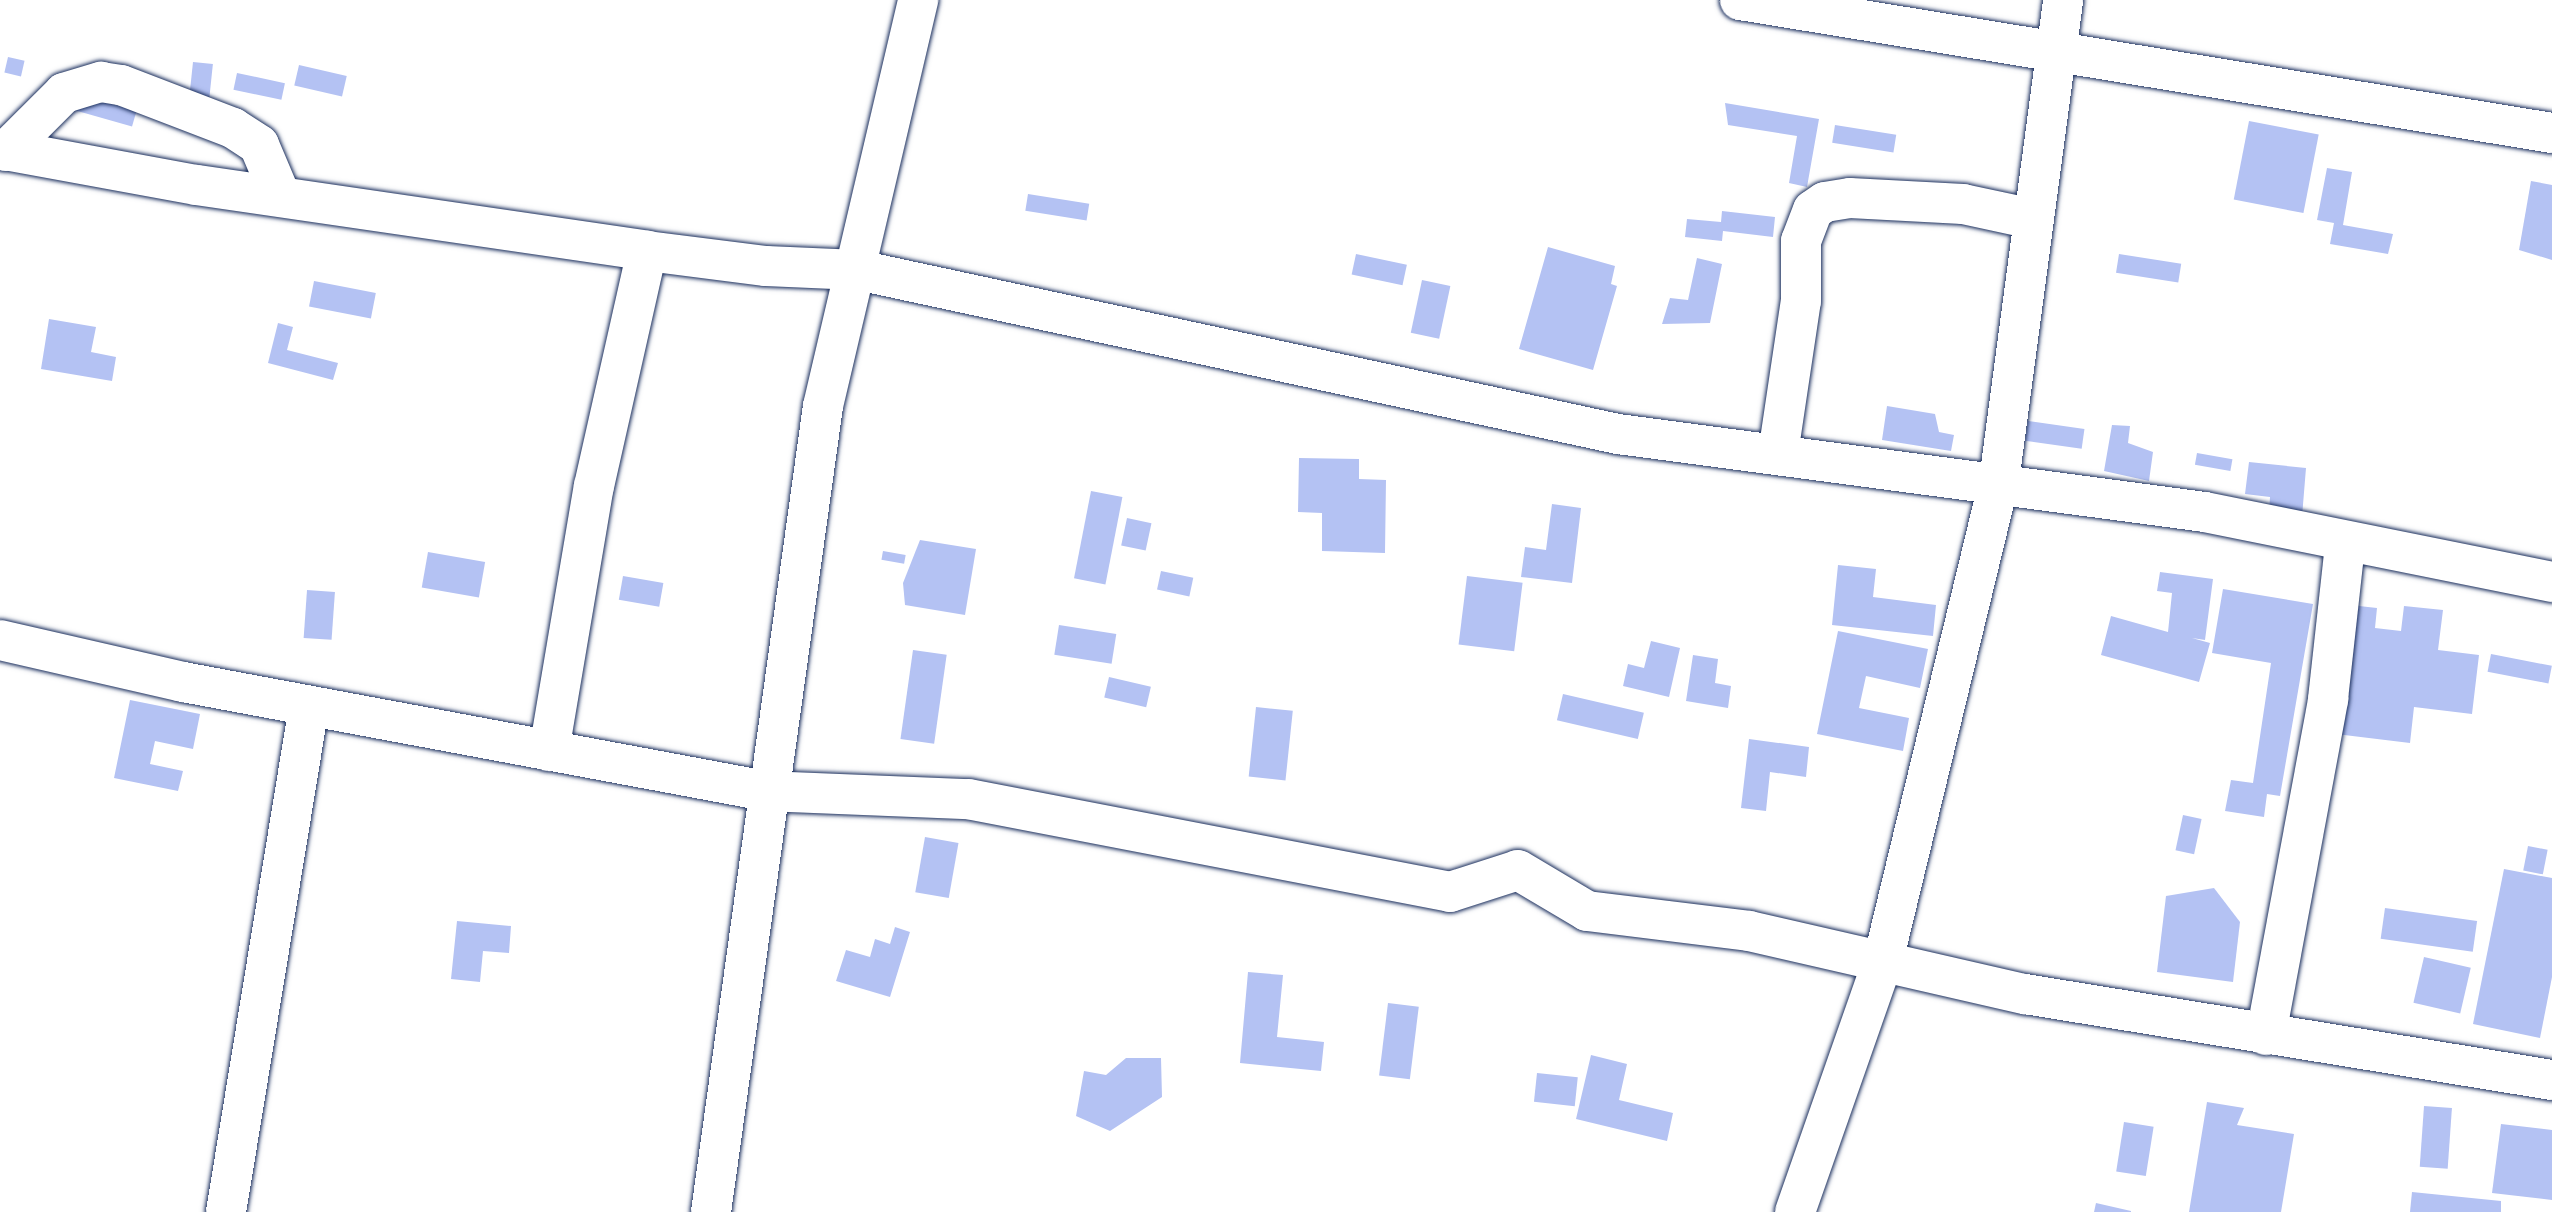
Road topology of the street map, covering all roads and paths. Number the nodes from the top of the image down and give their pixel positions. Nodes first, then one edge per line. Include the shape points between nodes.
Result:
1 (918, 0) edge
2 (1740, 0) edge
3 (2063, 0) edge
4 (2055, 52) junction
5 (2552, 133) edge
6 (3, 150) edge
7 (281, 197) junction
8 (2033, 219) junction
9 (647, 251) junction
10 (858, 270) junction
11 (1778, 454) junction
12 (1999, 481) junction
13 (2345, 544) junction
14 (2552, 582) edge
15 (0, 640) edge
16 (309, 706) junction
17 (549, 751) junction
18 (766, 791) junction
19 (1883, 961) junction
20 (2266, 1035) junction
21 (2552, 1080) edge
22 (226, 1212) edge
23 (711, 1212) edge
24 (1795, 1212) edge

1 - 10 street
2 - 4 street
3 - 4 street
4 - 5 street
4 - 8 street
6 - 7 street
6 - 7 street via 64,93 101,82 121,85 233,128 259,145
7 - 9 street
8 - 11 street via 1963,204 1850,198 1813,210 1801,241 1801,301
8 - 12 street
9 - 10 street via 766,266
9 - 17 street via 594,486
10 - 11 street via 1618,434
10 - 18 street via 823,406
11 - 12 street
12 - 13 street via 2257,521
12 - 19 street
13 - 14 street
13 - 20 street via 2328,699
15 - 16 street
16 - 17 street
16 - 22 street
17 - 18 street
18 - 19 street via 968,799 1450,892 1518,870 1587,911 1749,931
18 - 23 street
19 - 20 street via 2025,994
19 - 24 street
20 - 21 street

